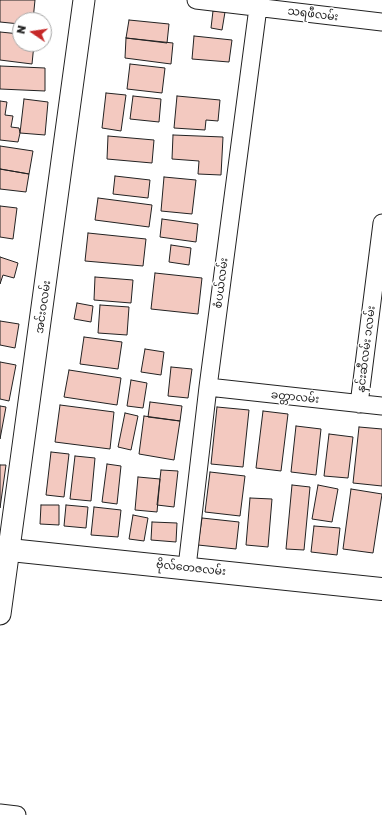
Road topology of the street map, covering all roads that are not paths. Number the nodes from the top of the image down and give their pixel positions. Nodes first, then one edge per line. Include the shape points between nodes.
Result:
1 (84, 0) edge
2 (196, 0) edge
3 (259, 4) edge
4 (382, 22) edge
5 (382, 223) edge
6 (208, 387) junction
7 (359, 404) junction
8 (382, 406) edge
9 (5, 550) edge
10 (187, 567) junction
11 (382, 589) edge
12 (0, 614) edge
13 (0, 813) edge
14 (17, 815) edge

1 - 9 street, အင်းဝလမ်း
2 - 3 street, သရဖီလမ်း
3 - 4 street, သရဖီလမ်း
3 - 6 street, စံပယ်လမ်း
5 - 7 street, နှင်းဆီလမ်း ၁လမ်း
6 - 7 street, ခတ္တာလမ်း
6 - 10 street, စံပယ်လမ်း
7 - 8 street, ခတ္တာလမ်း
9 - 10 main road, ဗိုလ်တေဇလမ်း
9 - 12 street, အင်းဝလမ်း
10 - 11 main road, ဗိုလ်တေဇလမ်း
13 - 14 street

